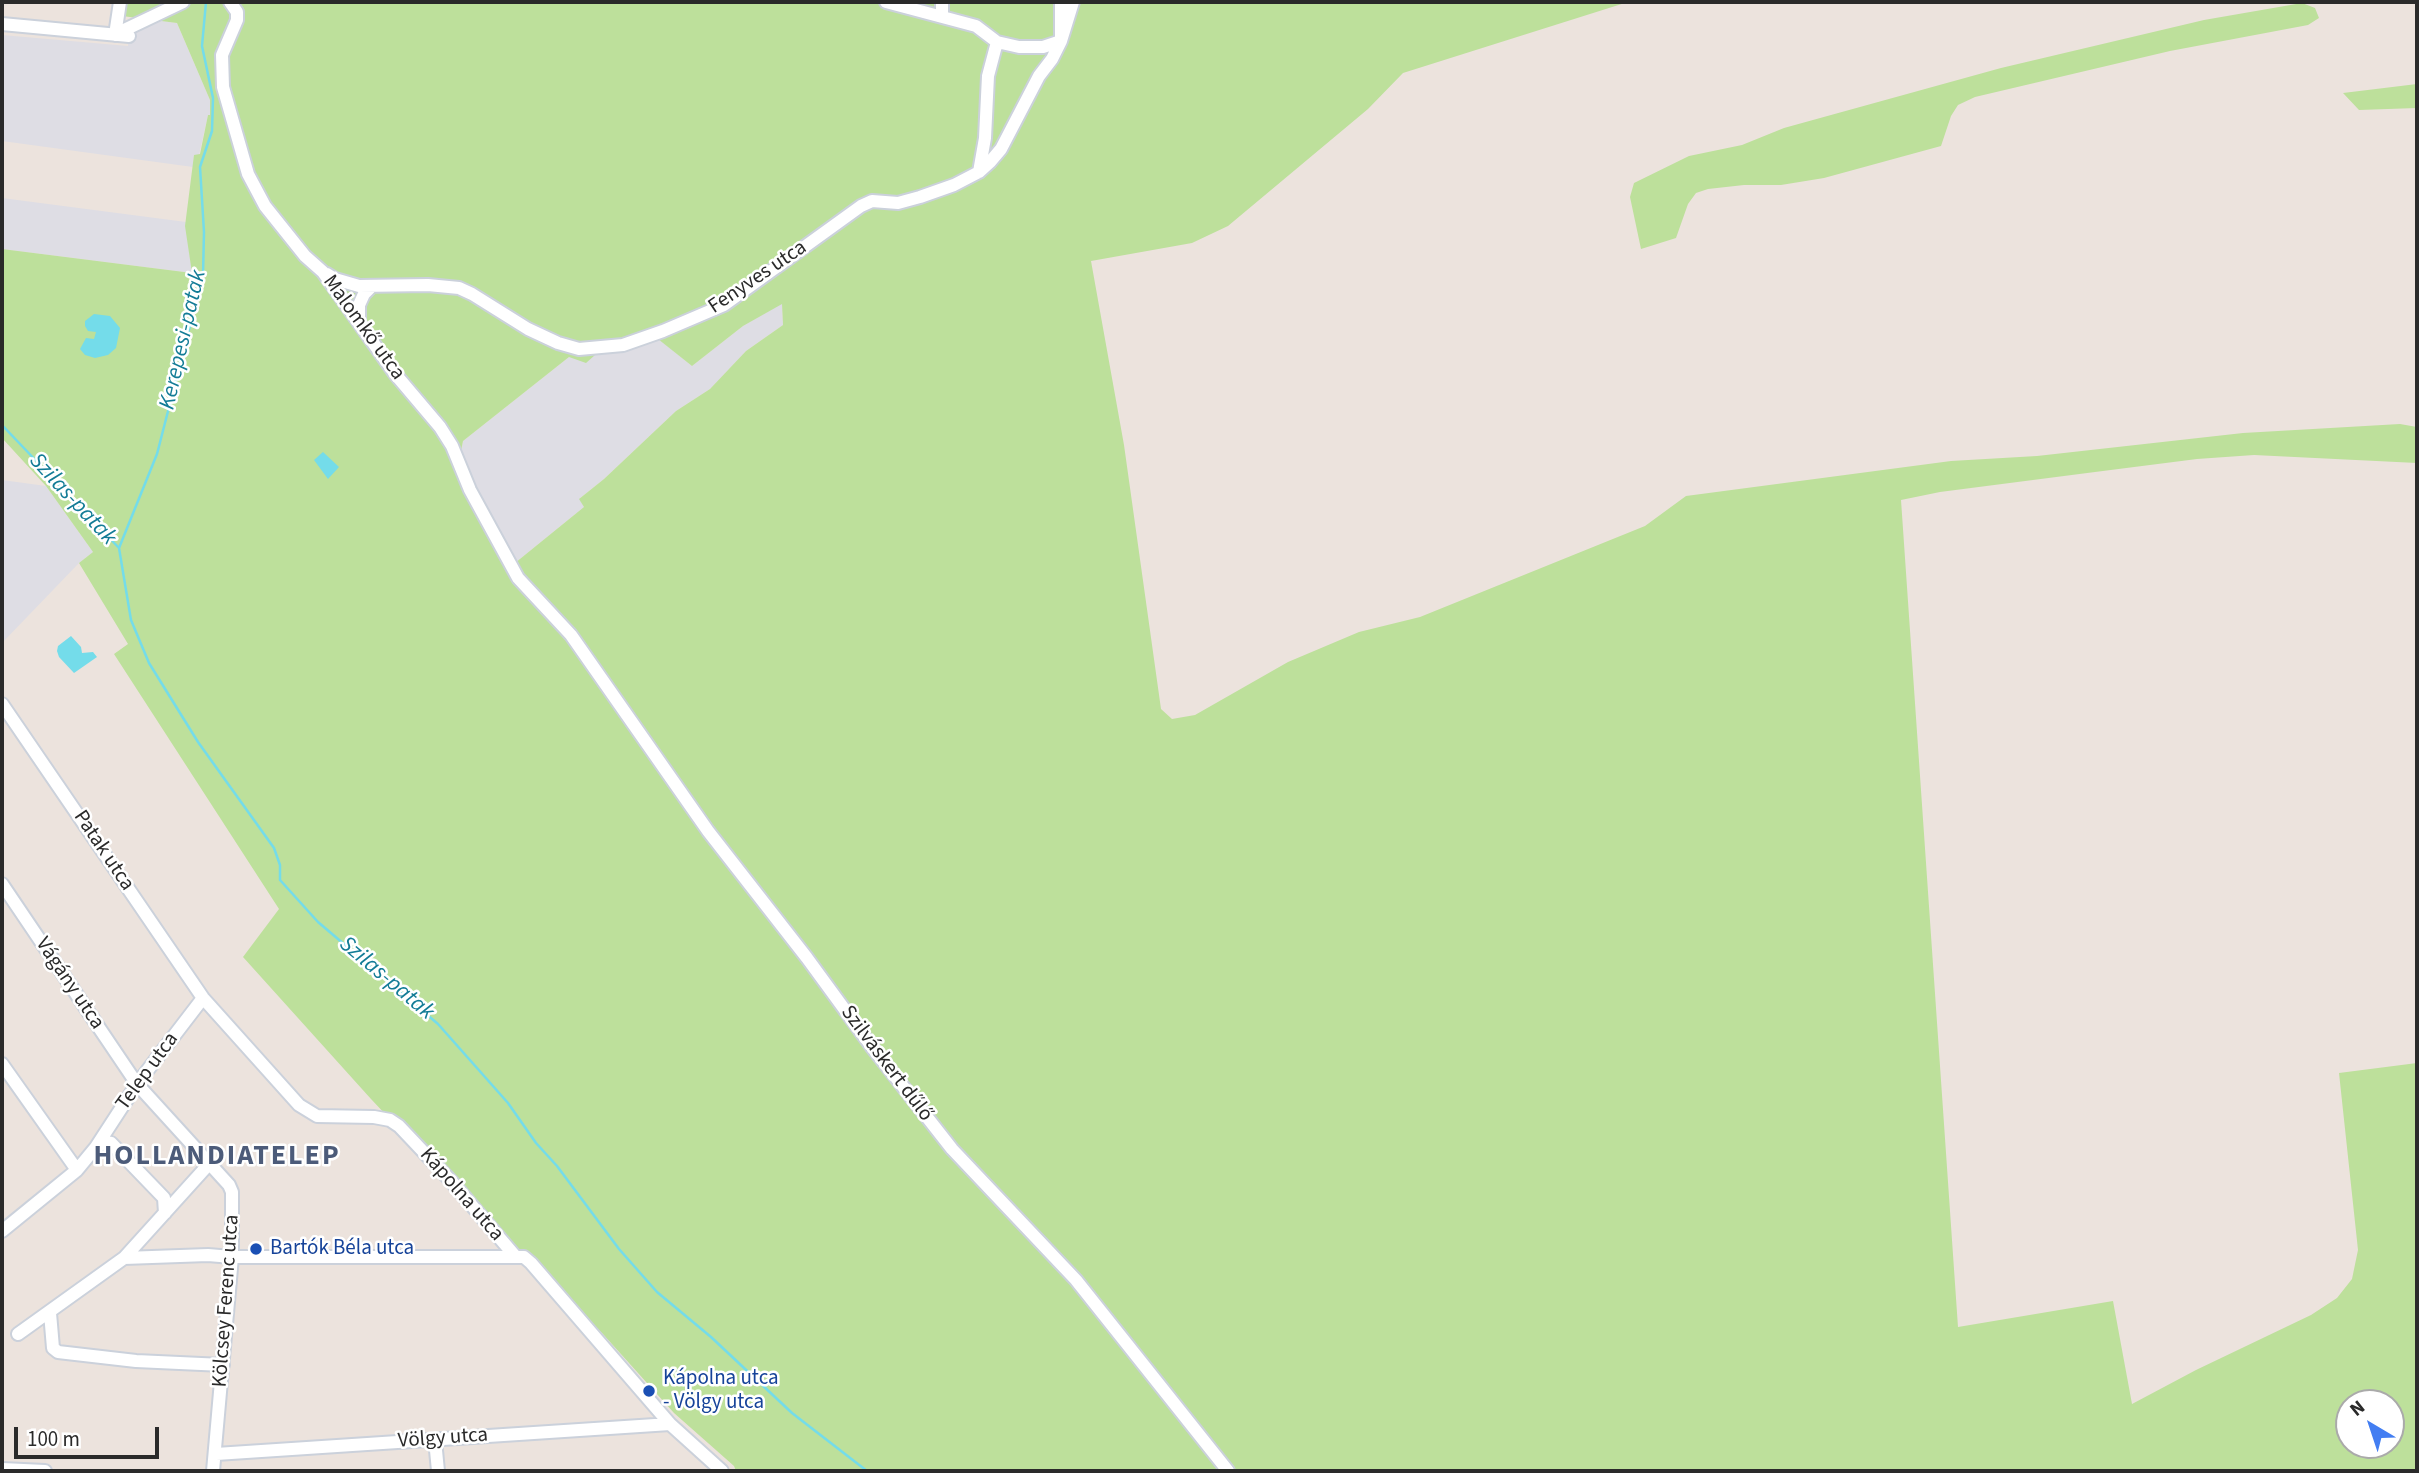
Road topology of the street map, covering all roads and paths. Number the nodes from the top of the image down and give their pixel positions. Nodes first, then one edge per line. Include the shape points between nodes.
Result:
1 (120, 2) edge
2 (183, 2) edge
3 (230, 2) edge
4 (886, 2) edge
5 (942, 2) edge
6 (1061, 2) edge
7 (1073, 2) edge
8 (942, 16) junction
9 (2, 24) edge
10 (115, 35) junction
11 (129, 36) dead end
12 (1061, 41) junction
13 (997, 42) junction
14 (979, 172) junction
15 (323, 272) junction
16 (371, 287) junction
17 (359, 320) junction
18 (571, 635) joint
19 (2, 704) edge
20 (6, 721) edge
21 (2, 884) edge
22 (203, 998) junction
23 (2, 1064) edge
24 (137, 1084) junction
25 (96, 1147) junction
26 (209, 1164) junction
27 (77, 1170) junction
28 (165, 1213) junction
29 (2, 1231) edge
30 (515, 1256) junction
31 (124, 1258) junction
32 (233, 1258) junction
33 (50, 1313) junction
34 (18, 1334) dead end
35 (223, 1365) junction
36 (670, 1424) junction
37 (435, 1440) junction
38 (216, 1454) junction
39 (2, 1469) edge
40 (45, 1471) edge
41 (214, 1471) edge
42 (438, 1471) edge
43 (722, 1471) edge
44 (1228, 1471) edge

1 - 10 street
2 - 10 street
3 - 15 street, Malomkő utca via 237,20 222,55 223,87 248,174 282,230
4 - 8 street
5 - 8 street
6 - 12 street
7 - 12 street, Fenyves utca
8 - 13 street via 976,26
9 - 10 street
10 - 11 street
12 - 13 street via 1043,47
12 - 14 street, Fenyves utca via 1001,149
13 - 14 street via 988,76
14 - 16 street, Fenyves utca via 920,197 861,206 723,305 623,345 579,349 558,343 459,288
15 - 16 street, Fenyves utca via 347,284
15 - 17 street, Malomkő utca
16 - 17 street via 359,305
17 - 18 street, Malomkő utca via 447,437 518,578
18 - 44 street, Szilváskert dűlő via 708,831 933,1125 1076,1280
19 - 20 street, Patak utca
20 - 22 street, Patak utca
21 - 24 street, Vágány utca
22 - 24 street, Telep utca
22 - 30 street, Kápolna utca via 312,1115 374,1117 399,1126
23 - 27 street
24 - 25 street, Telep utca
24 - 26 street, Kölcsey Ferenc utca
25 - 27 street, Telep utca
25 - 28 street via 111,1143 164,1198
26 - 28 street
26 - 32 street, Kölcsey Ferenc utca via 232,1192
27 - 29 street, Telep utca
28 - 31 street
30 - 32 street
30 - 36 street, Kápolna utca via 531,1263
31 - 32 street
31 - 33 street
32 - 35 street, Kölcsey Ferenc utca
33 - 34 street
33 - 35 street via 53,1348 58,1352 136,1362
35 - 38 street, Kölcsey Ferenc utca
36 - 37 street, Völgy utca
36 - 43 street, Kápolna utca
37 - 38 street, Völgy utca
37 - 42 street
38 - 41 street, Kölcsey Ferenc utca
39 - 40 street

